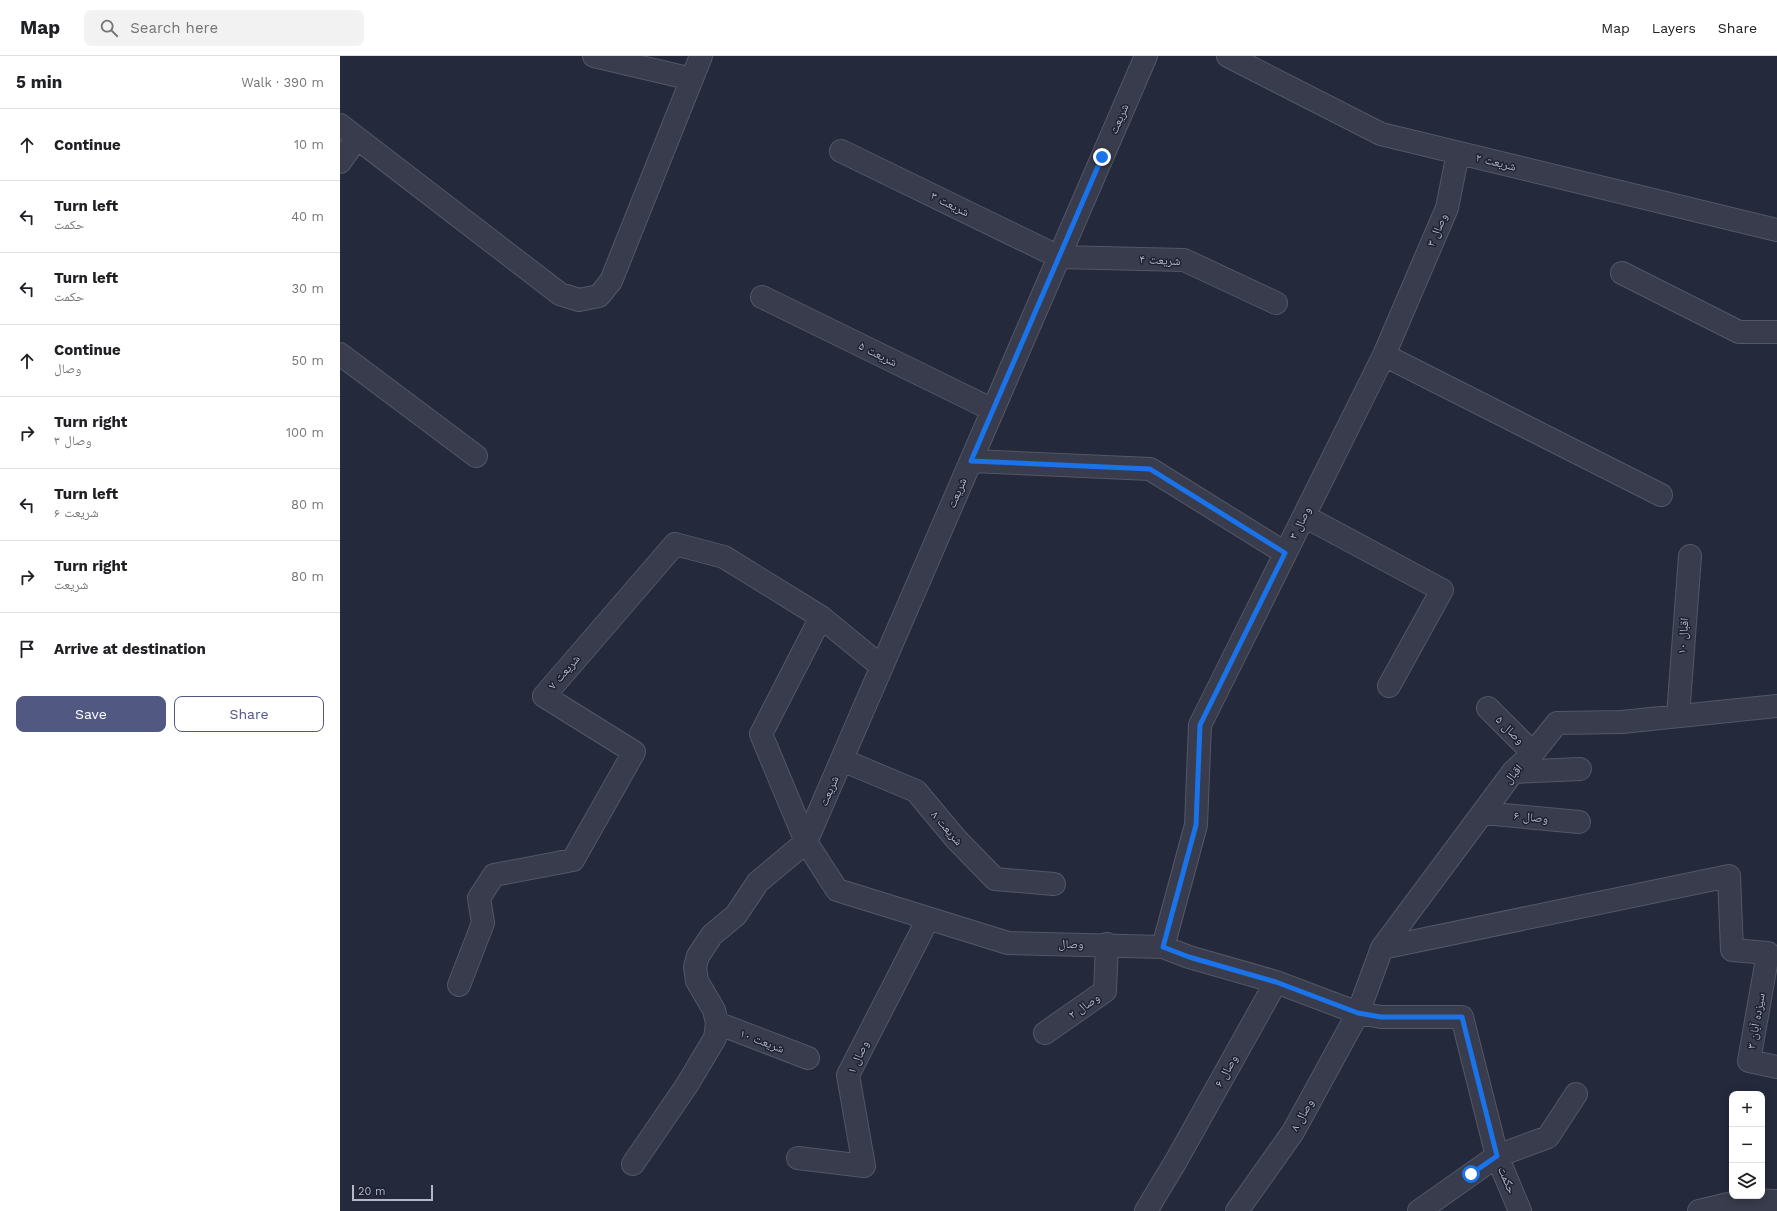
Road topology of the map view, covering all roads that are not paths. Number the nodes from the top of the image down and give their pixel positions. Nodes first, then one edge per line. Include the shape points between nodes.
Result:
1 (594, 56) edge
2 (701, 56) edge
3 (1146, 56) edge
4 (1228, 56) edge
5 (692, 79) junction
6 (348, 132) edge
7 (841, 152) dead end
8 (1458, 153) junction
9 (340, 162) edge
10 (1777, 230) edge
11 (1059, 257) junction
12 (1622, 273) dead end
13 (762, 297) dead end
14 (1276, 303) dead end
15 (1777, 332) edge
16 (340, 354) edge
17 (1384, 355) junction
18 (993, 410) junction
19 (476, 456) dead end
20 (971, 461) junction
21 (1661, 495) dead end
22 (1304, 516) junction
23 (1285, 553) junction
24 (1690, 556) dead end
25 (820, 617) junction
26 (882, 667) junction
27 (1389, 686) dead end
28 (1777, 706) edge
29 (1488, 708) dead end
30 (1678, 716) junction
31 (1533, 753) junction
32 (842, 760) junction
33 (1580, 769) dead end
34 (1513, 772) junction
35 (1483, 813) junction
36 (1579, 822) dead end
37 (806, 842) junction
38 (1054, 884) dead end
39 (928, 919) junction
40 (1107, 944) junction
41 (1163, 947) junction
42 (1382, 948) junction
43 (1276, 982) junction
44 (459, 986) dead end
45 (1358, 1013) junction
46 (717, 1023) junction
47 (1045, 1033) dead end
48 (808, 1058) dead end
49 (1777, 1067) edge
50 (1576, 1094) dead end
51 (1497, 1156) junction
52 (798, 1158) dead end
53 (633, 1164) dead end
54 (1777, 1201) edge
55 (1146, 1211) edge
56 (1237, 1211) edge
57 (1419, 1211) edge
58 (1520, 1211) edge
59 (1699, 1211) edge

1 - 5 street
2 - 5 street
3 - 11 street, شریعت
4 - 8 street, شریعت ۲ via 1381,134
5 - 6 street via 611,281 599,296 579,300 560,294
6 - 9 street
7 - 11 street, شریعت ۳
8 - 10 street, شریعت ۲
8 - 17 street, وصال ۳ via 1447,208
11 - 14 street, شریعت ۴ via 1184,260
11 - 18 street, شریعت
12 - 15 street via 1739,332
13 - 18 street, شریعت ۵
16 - 19 street
17 - 21 street
17 - 22 street, وصال ۳
18 - 20 street, شریعت
20 - 23 street via 1150,469
20 - 26 street, شریعت
22 - 23 street, وصال ۳
22 - 27 street via 1442,590
23 - 41 street, وصال ۳ via 1200,725 1196,825
24 - 30 street, اقبال ۱۰
25 - 26 street, شریعت ۷
25 - 37 street, وصال via 761,734
25 - 44 street, شریعت ۷ via 724,557 676,544 544,696 634,752 573,860 494,875 478,898 483,923
26 - 32 street, شریعت
28 - 30 street, اقبال
29 - 31 street, وصال ۵
30 - 31 street, اقبال via 1622,722 1557,723
31 - 34 street, اقبال
32 - 37 street, شریعت
32 - 38 street, شریعت ۸ via 916,791 956,839 995,879
33 - 34 street
34 - 35 street, اقبال
35 - 36 street, وصال ۶
35 - 42 street, اقبال
37 - 39 street, وصال via 837,890
37 - 46 street via 758,882 736,915 712,935 698,956 695,967 697,981 714,1010
39 - 40 street, وصال via 1008,944
39 - 52 street, وصال ۱ via 848,1075 864,1166
40 - 41 street, وصال
40 - 47 street, وصال ۲ via 1105,991
41 - 43 street, وصال
42 - 45 street, اقبال
42 - 49 street, سیزده آبان ۳ via 1729,876 1732,950 1768,953 1749,1061
43 - 45 street, وصال
43 - 55 street, وصال ۶
45 - 51 street, حکمت via 1386,1018 1462,1017
45 - 56 street, وصال ۸ via 1292,1132
46 - 48 street, شریعت ۱۰
46 - 53 street via 715,1038 687,1085
50 - 51 street via 1548,1137
51 - 57 street
51 - 58 street, حکمت
54 - 59 street via 1745,1200

